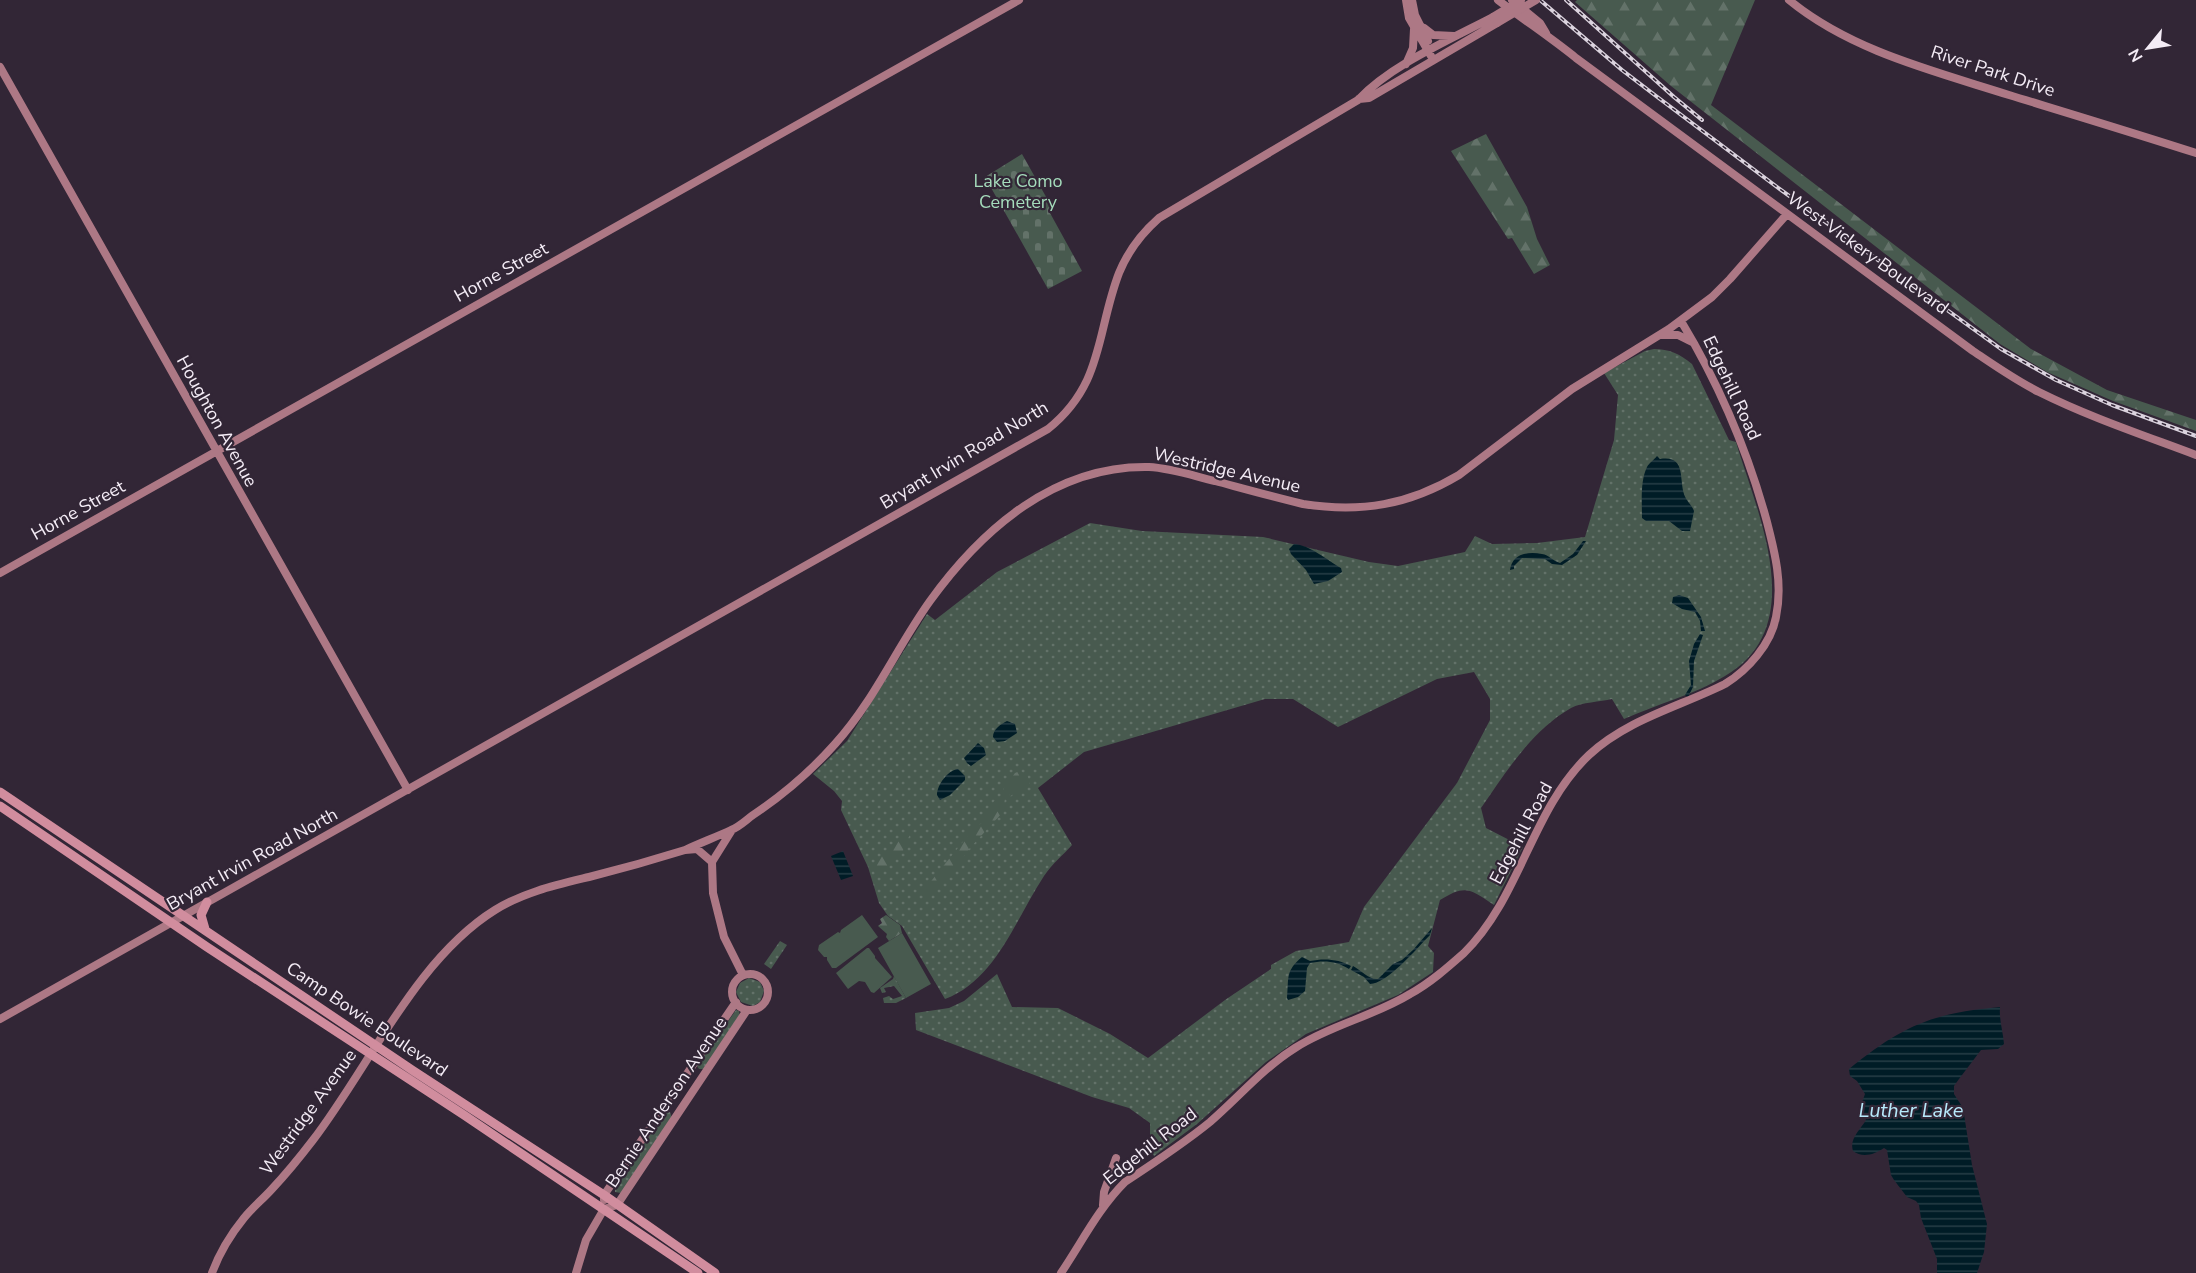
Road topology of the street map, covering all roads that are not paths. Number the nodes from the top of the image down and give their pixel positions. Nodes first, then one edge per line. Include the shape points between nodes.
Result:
1 (1019, 0) edge
2 (1406, 0) edge
3 (1412, 0) edge
4 (1498, 0) edge
5 (1512, 0) edge
6 (1521, 0) edge
7 (1536, 0) edge
8 (1790, 0) edge
9 (1495, 20) junction
10 (1416, 25) junction
11 (1546, 33) junction
12 (1457, 36) junction
13 (1433, 54) junction
14 (1406, 64) junction
15 (0, 67) edge
16 (1359, 99) junction
17 (2196, 153) edge
18 (1788, 214) junction
19 (1681, 321) junction
20 (1661, 335) junction
21 (1695, 344) junction
22 (216, 452) junction
23 (2196, 455) edge
24 (0, 573) edge
25 (408, 790) junction
26 (0, 792) edge
27 (0, 806) edge
28 (732, 830) junction
29 (685, 850) junction
30 (712, 862) junction
31 (207, 902) junction
32 (184, 916) junction
33 (173, 922) junction
34 (205, 930) junction
35 (742, 975) junction
36 (736, 1002) junction
37 (747, 1010) junction
38 (0, 1018) edge
39 (376, 1046) junction
40 (370, 1055) junction
41 (1116, 1158) dead end
42 (604, 1195) junction
43 (617, 1205) junction
44 (1103, 1205) junction
45 (604, 1209) junction
46 (689, 1267) junction
47 (212, 1273) edge
48 (576, 1273) edge
49 (699, 1273) edge
50 (715, 1273) edge
51 (1061, 1273) edge

1 - 22 street, Horne Street
2 - 10 street via 1406,10
3 - 10 street
4 - 11 street, West Vickery Boulevard
5 - 11 street, West Vickery Boulevard
6 - 9 street, bridge
7 - 9 street, bridge
8 - 17 street, River Park Drive via 1810,17 1879,52
9 - 12 street, Bryant Irvin Road North
9 - 13 street, Bryant Irvin Road North
10 - 12 street via 1433,35
10 - 13 street
10 - 14 street
11 - 18 street, West Vickery Boulevard
12 - 13 street, Bryant Irvin Road North
13 - 14 street, Bryant Irvin Road North
13 - 16 street, Bryant Irvin Road North via 1368,98
14 - 16 street, Bryant Irvin Road North
15 - 22 street, Houghton Avenue
16 - 25 street, Bryant Irvin Road North via 1173,208 1144,231 1119,274 1088,381 1072,407 1048,429
18 - 19 street, Westridge Avenue via 1730,279
18 - 23 street, West Vickery Boulevard via 1972,351 2019,381 2090,416
19 - 20 street, Westridge Avenue
19 - 21 street, Edgehill Road
20 - 21 street via 1678,335
20 - 28 street, Westridge Avenue via 1572,389 1460,475 1392,503 1348,509 1303,504 1150,467 1089,474 1054,487 982,541 946,580 860,713 835,744 790,788
21 - 44 street, Edgehill Road via 1726,406 1752,472 1772,542 1779,582 1777,614 1759,652 1725,684 1642,719 1590,755 1558,792 1503,903 1449,966 1409,995 1326,1030 1287,1053 1194,1134 1125,1182
22 - 24 street, Horne Street
22 - 25 street, Houghton Avenue
25 - 31 street, Bryant Irvin Road North
26 - 32 main road, Camp Bowie Boulevard
27 - 33 main road, Camp Bowie Boulevard
28 - 29 street, Westridge Avenue
28 - 30 street
29 - 30 street via 697,849
29 - 39 street, Westridge Avenue via 556,884 498,908 440,957
30 - 35 street via 719,922
31 - 32 street, Bryant Irvin Road North
31 - 34 main road via 201,915
32 - 33 street, Bryant Irvin Road North
32 - 34 main road, Camp Bowie Boulevard
33 - 38 street, Bryant Irvin Road North
33 - 40 main road, Camp Bowie Boulevard
34 - 39 main road, Camp Bowie Boulevard
35 - 36 street via 732,988
35 - 37 street via 759,976 768,993 762,1007
36 - 37 street
36 - 42 street, Bernie Anderson Avenue
37 - 43 street, Bernie Anderson Avenue
39 - 40 street, Westridge Avenue
39 - 42 main road, Camp Bowie Boulevard
40 - 45 main road, Camp Bowie Boulevard
40 - 47 street, Westridge Avenue via 315,1138 244,1218
41 - 44 street
42 - 43 main road, Camp Bowie Boulevard
42 - 45 street, Bernie Anderson Avenue
43 - 45 street, Bernie Anderson Avenue
43 - 50 main road, Camp Bowie Boulevard
44 - 51 street, Edgehill Road
45 - 46 main road, Camp Bowie Boulevard
45 - 48 street via 586,1240
46 - 49 main road, Camp Bowie Boulevard
46 - 50 main road via 696,1263

